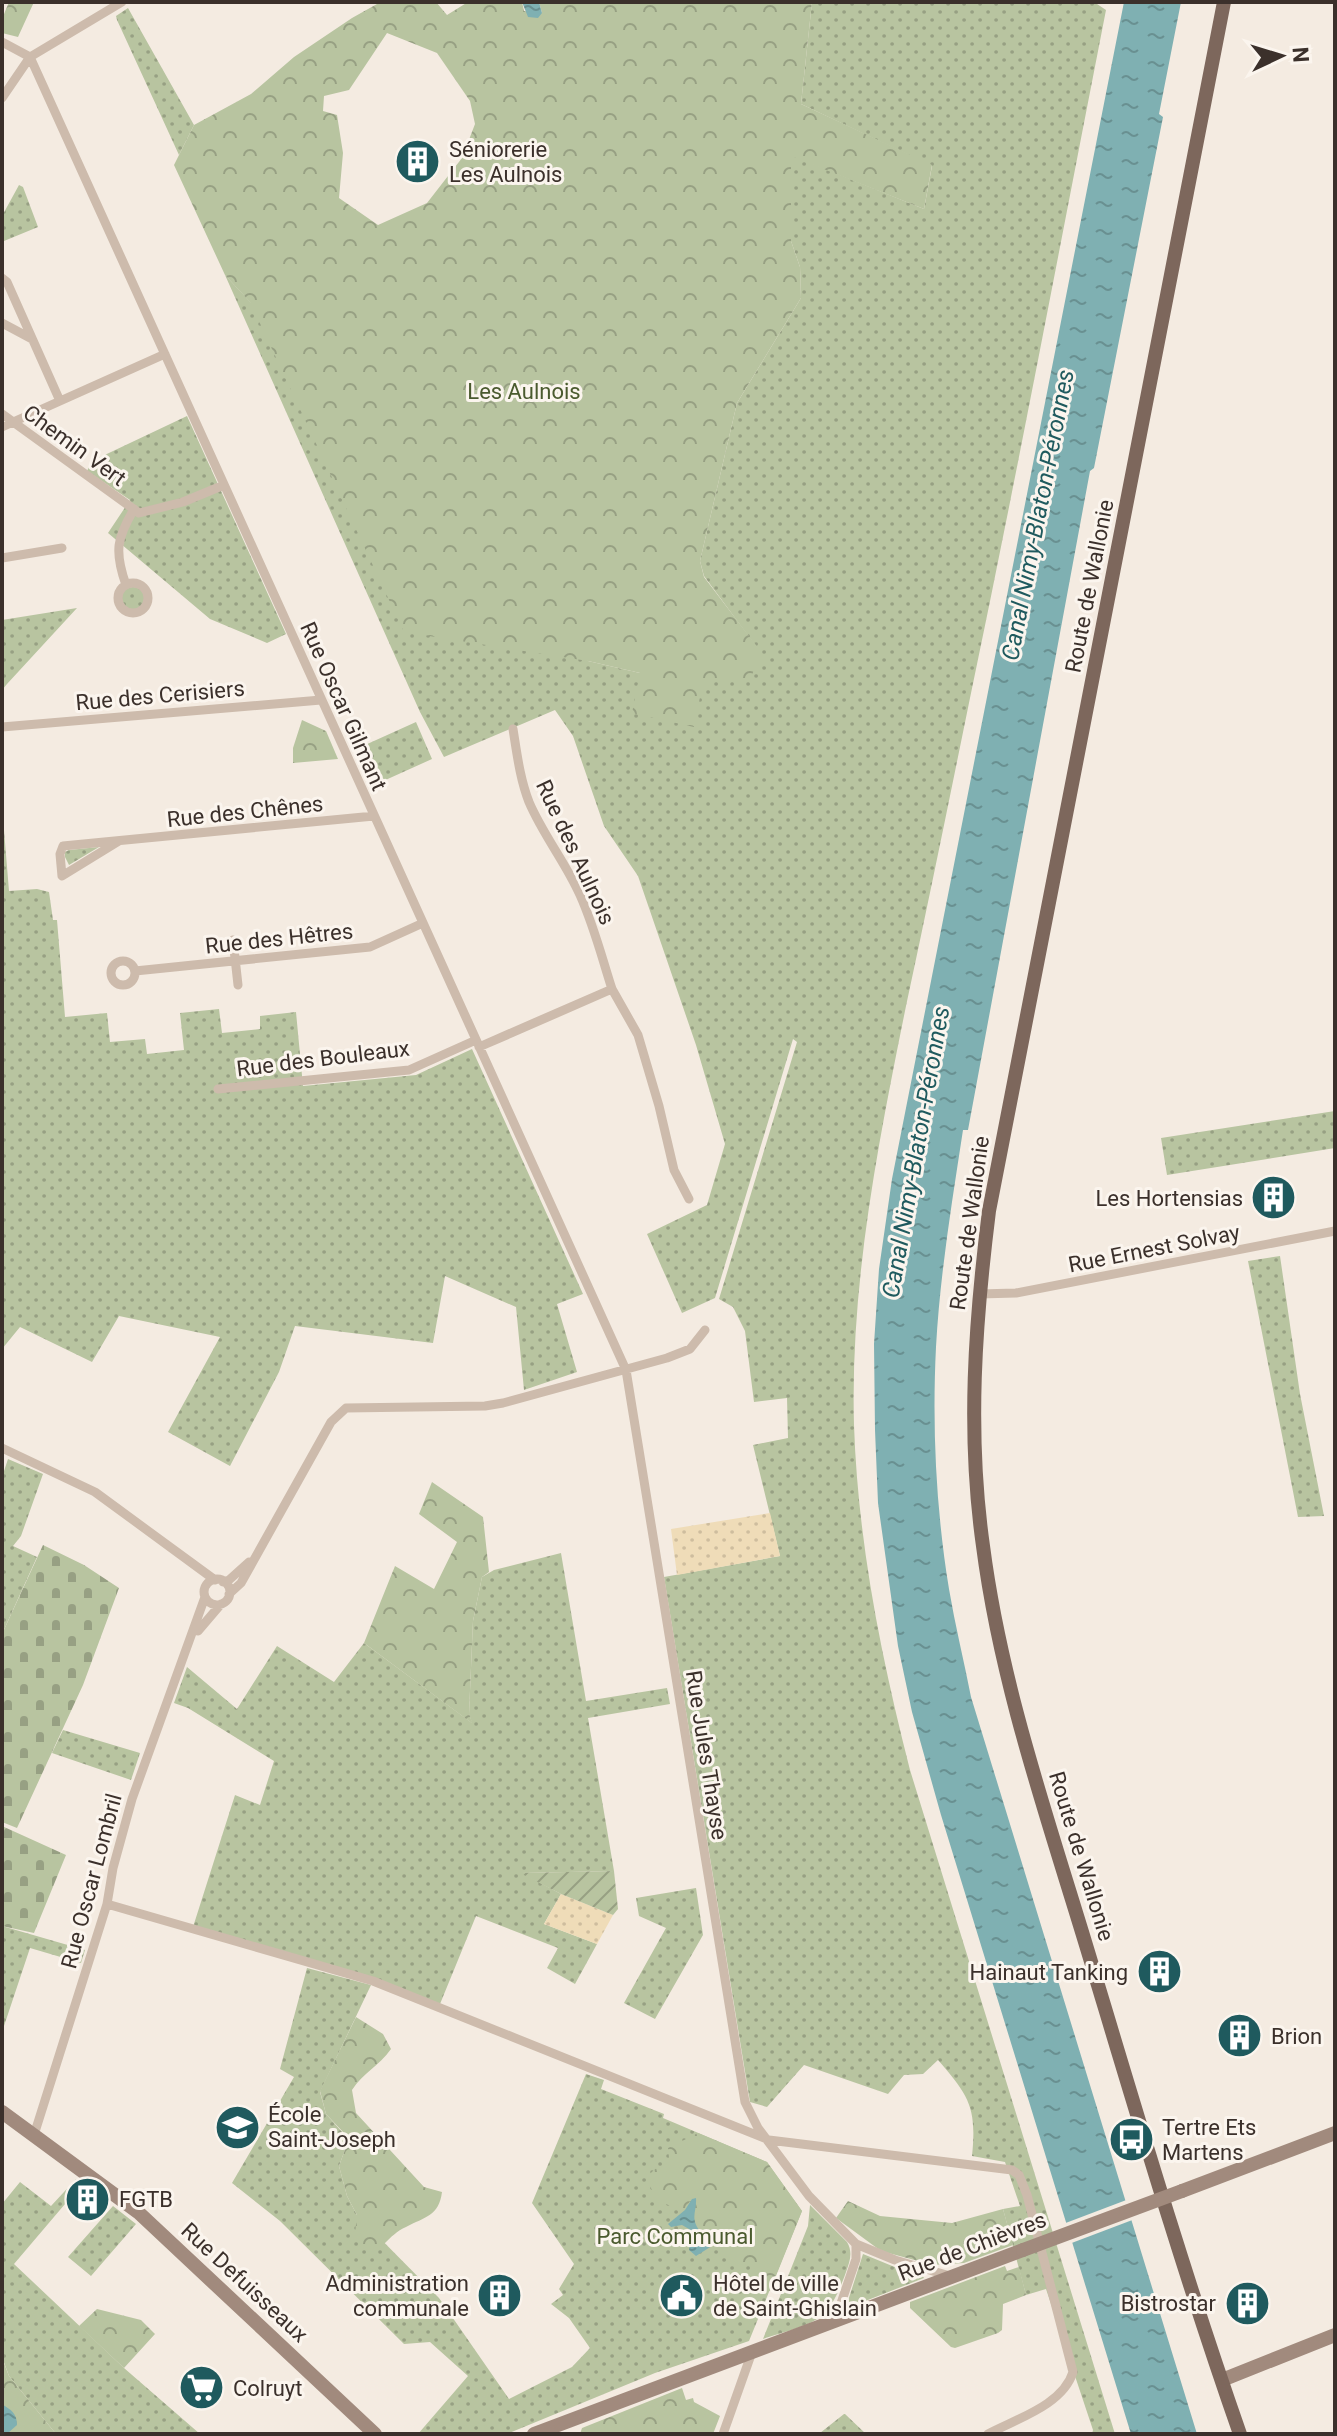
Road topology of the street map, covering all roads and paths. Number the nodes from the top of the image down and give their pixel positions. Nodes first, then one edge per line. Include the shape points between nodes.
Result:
1 (122, 2) edge
2 (1224, 2) edge
3 (2, 42) edge
4 (30, 57) junction
5 (2, 98) edge
6 (2, 278) edge
7 (2, 323) edge
8 (32, 339) junction
9 (165, 354) junction
10 (60, 401) junction
11 (2, 414) edge
12 (13, 422) junction
13 (2, 427) edge
14 (224, 485) junction
15 (130, 507) junction
16 (62, 548) dead end
17 (2, 558) edge
18 (126, 585) dead end
19 (321, 700) junction
20 (2, 727) edge
21 (513, 729) dead end
22 (374, 816) junction
23 (119, 841) junction
24 (423, 923) junction
25 (233, 940) dead end
26 (235, 961) junction
27 (135, 971) dead end
28 (238, 985) dead end
29 (612, 989) junction
30 (478, 1044) junction
31 (218, 1089) dead end
32 (689, 1199) dead end
33 (1335, 1231) edge
34 (979, 1294) junction
35 (705, 1330) dead end
36 (626, 1370) junction
37 (2, 1448) edge
38 (254, 1556) junction
39 (189, 1561) junction
40 (219, 1581) junction
41 (205, 1594) junction
42 (229, 1594) junction
43 (221, 1604) junction
44 (191, 1640) junction
45 (107, 1904) junction
46 (2, 2112) edge
47 (1335, 2133) edge
48 (34, 2135) junction
49 (769, 2140) junction
50 (856, 2244) junction
51 (953, 2276) junction
52 (835, 2321) junction
53 (1335, 2335) edge
54 (752, 2352) junction
55 (1222, 2380) junction
56 (362, 2428) edge
57 (375, 2434) edge
58 (534, 2434) edge
59 (723, 2434) edge
60 (988, 2434) edge
61 (1240, 2434) edge

1 - 4 street
2 - 34 main road, Route de Wallonie via 989,1211
3 - 4 street
4 - 5 street
4 - 9 street, Rue Oscar Gilmant
6 - 8 street
7 - 8 street
8 - 10 street
9 - 10 street
9 - 14 street, Rue Oscar Gilmant
10 - 12 street
11 - 12 street, Chemin Vert
12 - 13 street
12 - 15 street, Chemin Vert
14 - 15 street via 162,509 139,513
14 - 19 street, Rue Oscar Gilmant
15 - 18 street via 118,542
16 - 17 street
19 - 20 street, Rue des Cerisiers
19 - 22 street, Rue Oscar Gilmant
21 - 29 street, Rue des Aulnois via 530,803 582,897
22 - 23 street, Rue des Chênes
22 - 24 street, Rue Oscar Gilmant
23 - 23 street, Rue des Chênes via 63,846 62,876
24 - 26 street, Rue des Hêtres via 370,947
24 - 30 street, Rue Oscar Gilmant
25 - 26 street
26 - 27 street, Rue des Hêtres
26 - 28 street
29 - 30 street
29 - 32 street, Rue des Aulnois via 638,1035 674,1170
30 - 31 street, Rue des Bouleaux via 409,1070
30 - 36 street, Rue Oscar Gilmant
33 - 34 street, Rue Ernest Solvay via 1016,1293
34 - 55 main road, Route de Wallonie via 975,1459 982,1544 1008,1684
35 - 36 street via 683,1353
36 - 38 street via 485,1406 346,1408 323,1434
36 - 49 street, Rue Jules Thayse via 745,2102
37 - 39 street via 87,1488
38 - 40 street via 229,1580
38 - 42 street
39 - 40 street
39 - 41 street
40 - 41 street via 206,1585
40 - 42 street
41 - 43 street via 211,1604
41 - 44 street, Rue Oscar Lombril
42 - 43 street
43 - 44 street, Rue Oscar Lombril
44 - 45 street, Rue Oscar Lombril via 132,1799
45 - 48 street, Rue Oscar Lombril
45 - 49 street via 373,1981
46 - 48 main road, Rue Defuisseaux
47 - 51 main road, Rue de Chièvres, bridge
48 - 56 main road, Rue Defuisseaux via 138,2212
49 - 50 street, Rue Jules Thayse via 809,2196
49 - 60 street via 1019,2175 1073,2372 1055,2398
50 - 51 street
50 - 52 street
51 - 52 main road, Rue de Chièvres
52 - 54 main road, Rue de Chièvres
53 - 55 main road
54 - 58 main road, Rue de Chièvres
54 - 59 street
55 - 61 main road, Route de Wallonie
56 - 57 main road, Rue Defuisseaux

